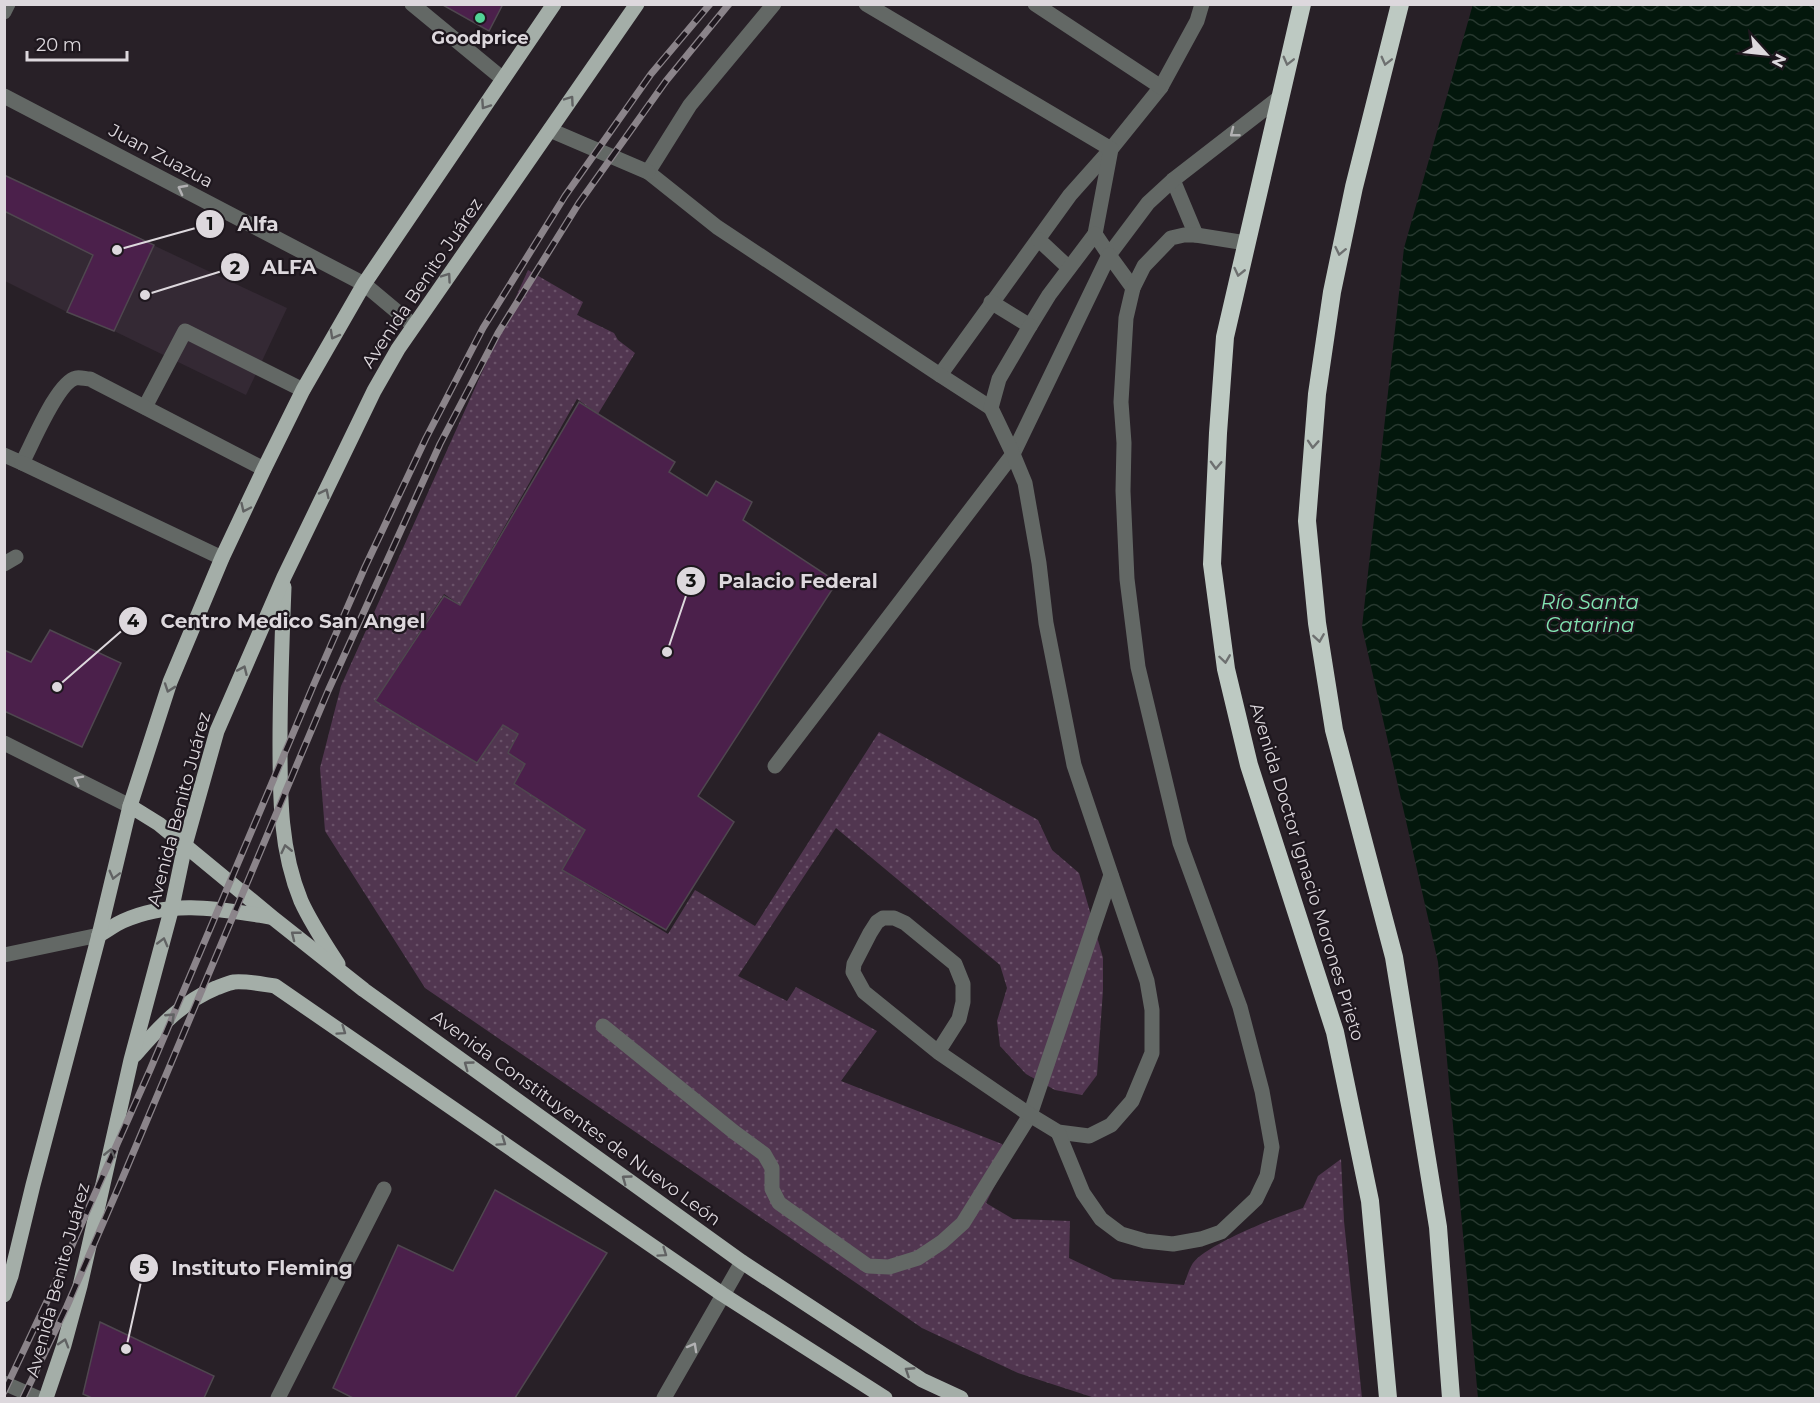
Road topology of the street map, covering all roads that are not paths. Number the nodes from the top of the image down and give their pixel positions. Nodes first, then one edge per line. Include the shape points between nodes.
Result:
1 (8, 4) edge
2 (412, 4) edge
3 (554, 4) edge
4 (638, 4) edge
5 (774, 4) edge
6 (866, 4) edge
7 (1035, 4) edge
8 (1202, 4) edge
9 (1302, 4) edge
10 (1400, 4) edge
11 (4, 12) edge
12 (503, 79) junction
13 (1161, 87) junction
14 (4, 96) edge
15 (1280, 97) junction
16 (550, 129) junction
17 (1111, 149) junction
18 (648, 172) junction
19 (1173, 180) junction
20 (1095, 234) junction
21 (1197, 235) junction
22 (1039, 240) junction
23 (1246, 243) junction
24 (1109, 255) junction
25 (1069, 268) junction
26 (364, 284) junction
27 (1133, 288) junction
28 (991, 302) junction
29 (413, 326) junction
30 (1030, 326) junction
31 (940, 375) junction
32 (303, 390) junction
33 (144, 407) junction
34 (991, 408) junction
35 (1013, 454) junction
36 (4, 455) edge
37 (22, 463) junction
38 (264, 469) junction
39 (222, 558) junction
40 (284, 577) junction
41 (4, 742) edge
42 (776, 766) dead end
43 (130, 806) junction
44 (185, 844) junction
45 (1111, 875) junction
46 (172, 907) junction
47 (273, 918) junction
48 (99, 935) junction
49 (4, 955) edge
50 (363, 990) junction
51 (603, 1026) dead end
52 (938, 1052) junction
53 (131, 1060) junction
54 (1030, 1115) junction
55 (1058, 1132) junction
56 (384, 1189) dead end
57 (742, 1262) junction
58 (722, 1294) junction
59 (4, 1295) edge
60 (4, 1383) edge
61 (38, 1398) edge
62 (46, 1398) edge
63 (278, 1398) edge
64 (664, 1398) edge
65 (885, 1398) edge
66 (960, 1398) edge
67 (1388, 1398) edge
68 (1451, 1398) edge

1 - 11 street
2 - 12 street
3 - 12 main road
16 -> 4 main road, Avenida Benito Juárez
5 - 18 street via 690,105
6 - 17 street
7 - 13 street
8 - 13 street via 1197,21
9 -> 15 highway, Avenida Doctor Ignacio Morones Prieto
10 -> 68 highway via 1332,292 1317,394 1307,521 1317,623 1334,730 1394,957 1438,1227
12 -> 26 main road
13 - 17 street
26 -> 14 street, Juan Zuazua
15 -> 19 street
15 - 23 highway, Avenida Doctor Ignacio Morones Prieto
16 - 18 street
29 -> 16 main road, Avenida Benito Juárez
17 - 20 street
17 - 22 street via 1070,195
18 - 31 street via 717,227
19 - 21 street
19 - 24 street via 1148,203
20 - 24 street
20 - 25 street
21 - 23 street
21 - 27 street via 1171,238 1144,266
22 - 25 street
22 - 28 street
23 -> 67 highway, Avenida Doctor Ignacio Morones Prieto via 1225,337 1212,564 1226,669 1249,765 1337,1043 1370,1201
24 - 27 street
24 - 35 street
25 - 30 street
26 - 29 street, Juan Zuazua
26 -> 32 main road
27 - 55 street via 1126,318 1121,402 1127,579 1138,667 1180,843 1240,1007 1262,1091 1272,1147 1268,1176 1256,1199 1221,1232 1173,1244 1145,1241 1121,1234 1101,1219 1083,1193
28 - 30 street
28 - 31 street
40 -> 29 main road, Avenida Benito Juárez via 374,391
30 - 34 street via 999,379
31 - 34 street
32 - 33 street via 185,331
32 - 38 main road
33 - 37 street via 90,379 74,378 56,396
33 - 38 street
34 - 35 street
35 - 42 street
35 - 45 street via 1025,483 1046,623 1074,765
36 - 37 street
37 - 39 street
38 -> 39 main road
39 -> 43 main road via 170,682
44 -> 40 main road, Avenida Benito Juárez via 217,730
50 -> 40 main road via 339,966 315,928 301,900 284,842 280,808
43 -> 41 street
43 - 44 main road, Avenida Constituyentes de Nuevo León
43 -> 48 main road
44 - 46 main road, Avenida Benito Juárez
44 - 47 main road, Avenida Constituyentes de Nuevo León
45 - 54 street
45 - 55 street via 1147,981 1152,1053 1132,1101 1112,1125 1089,1136
46 - 47 main road via 217,908
46 - 48 main road via 121,921
53 -> 46 main road, Avenida Benito Juárez
50 -> 47 main road, Avenida Constituyentes de Nuevo León
48 - 49 street
48 - 59 main road
57 -> 50 main road, Avenida Constituyentes de Nuevo León
51 - 54 street via 764,1154 772,1168 772,1189 779,1203 868,1266 889,1267 918,1258 963,1223
52 - 52 street via 958,1019 963,1002 963,984 955,964 905,923 883,918 870,933 853,972 864,992
52 - 54 street
53 -> 58 main road via 189,1001 231,982 275,986
62 -> 53 main road, Avenida Benito Juárez via 80,1286
54 - 55 street
56 - 63 street
57 - 58 street
66 -> 57 main road, Avenida Constituyentes de Nuevo León via 922,1380
64 -> 58 street
58 - 65 main road
60 - 61 street

